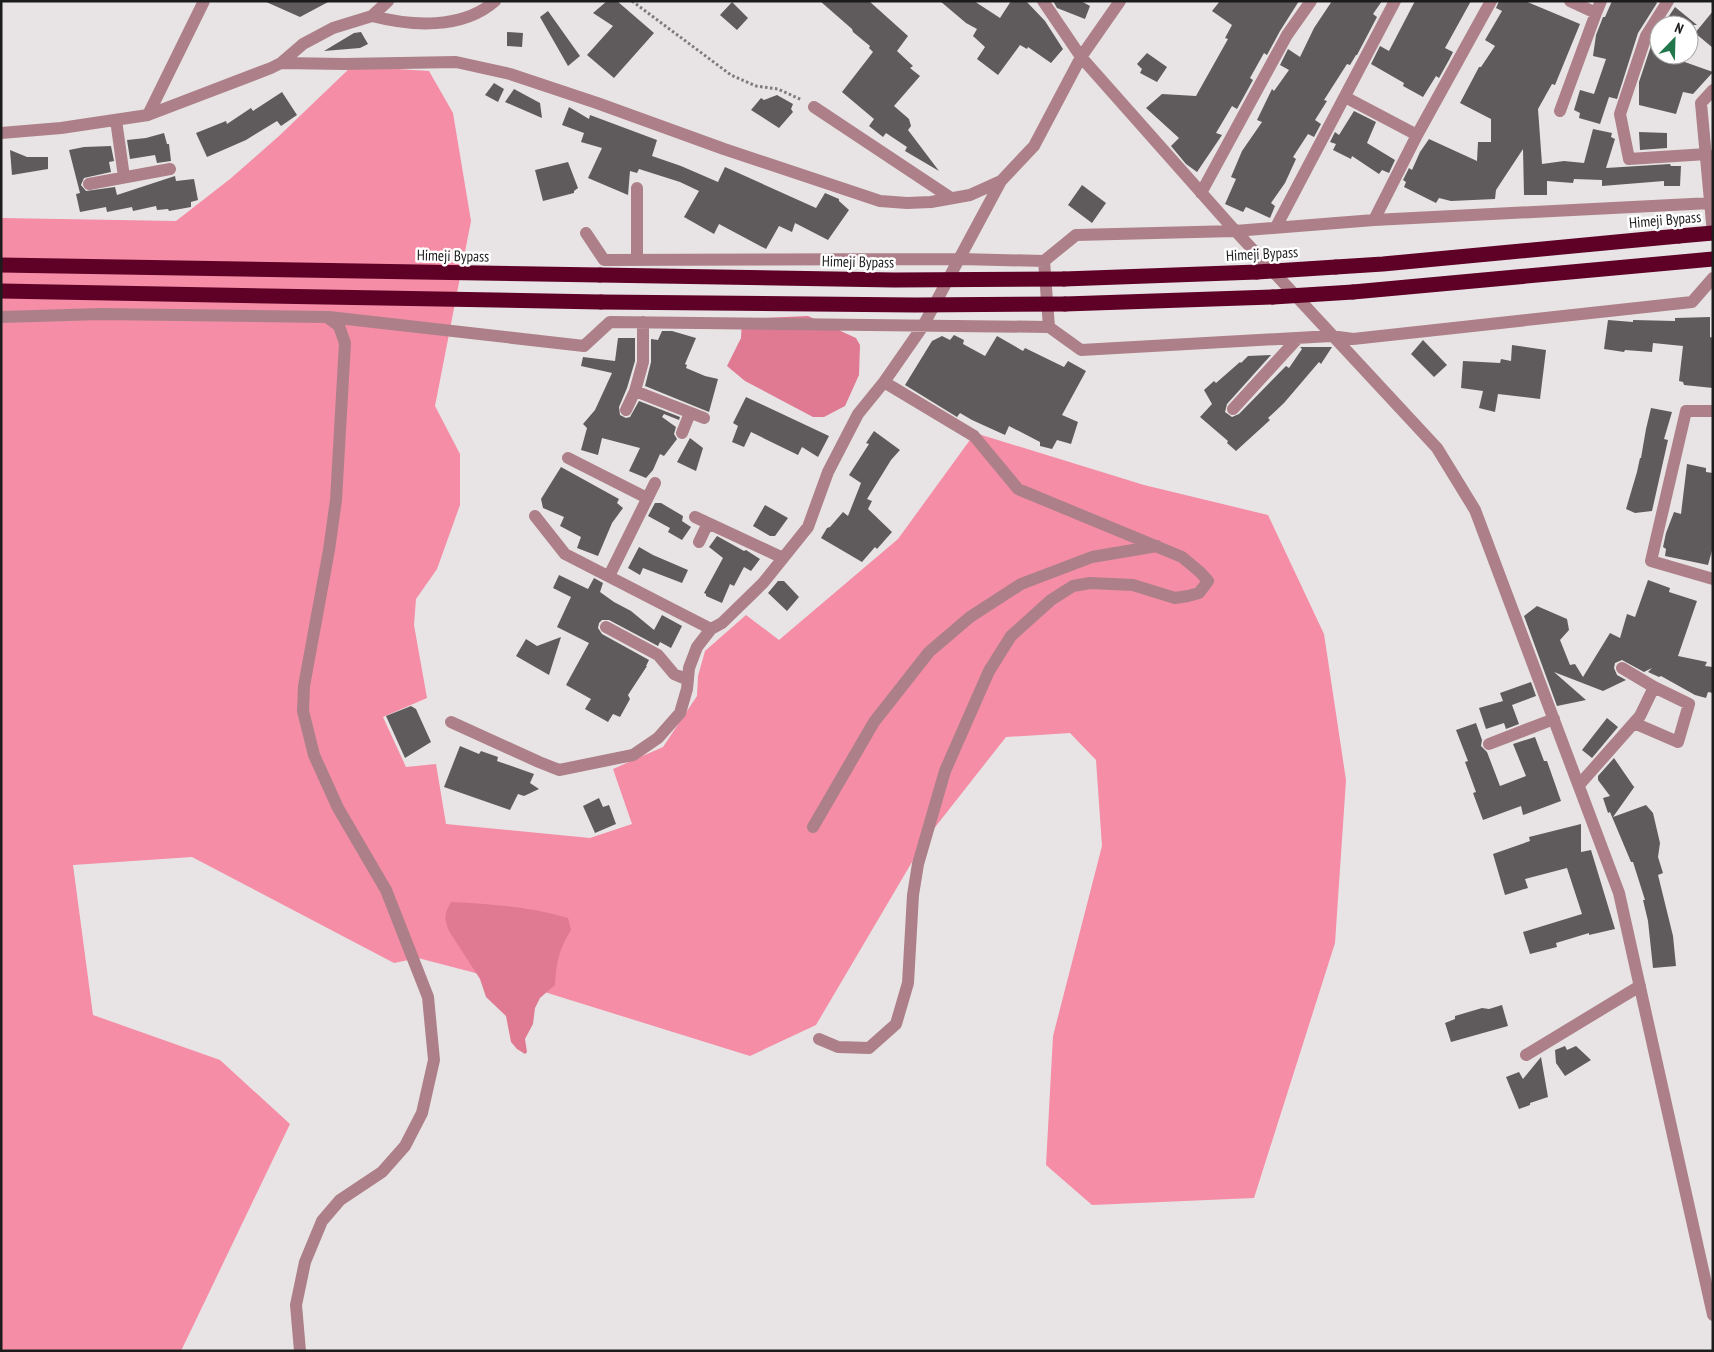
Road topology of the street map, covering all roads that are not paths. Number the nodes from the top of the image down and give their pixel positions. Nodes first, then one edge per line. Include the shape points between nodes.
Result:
1 (204, 1) edge
2 (388, 1) edge
3 (495, 1) edge
4 (1043, 1) edge
5 (1120, 1) edge
6 (1311, 1) edge
7 (1395, 1) edge
8 (1491, 1) edge
9 (1570, 1) edge
10 (1668, 1) edge
11 (1599, 7) edge
12 (372, 16) junction
13 (1081, 57) junction
14 (282, 63) junction
15 (1713, 90) edge
16 (1344, 97) junction
17 (814, 107) road end
18 (1560, 111) dead end
19 (148, 116) junction
20 (116, 120) junction
21 (1, 133) edge
22 (1417, 135) junction
23 (1706, 154) junction
24 (170, 169) dead end
25 (1711, 176) edge
26 (124, 177) junction
27 (1001, 180) junction
28 (89, 184) dead end
29 (637, 188) dead end
30 (1201, 192) junction
31 (951, 198) junction
32 (1711, 202) junction
33 (1374, 220) junction
34 (1276, 227) junction
35 (1235, 230) junction
36 (586, 233) dead end
37 (1713, 234) edge
38 (960, 259) junction
39 (1713, 259) edge
40 (637, 260) junction
41 (1044, 261) junction
42 (1, 265) edge
43 (1713, 278) edge
44 (1, 291) edge
45 (1, 317) edge
46 (327, 317) junction
47 (643, 322) junction
48 (923, 326) junction
49 (1049, 327) junction
50 (1331, 336) junction
51 (1298, 338) junction
52 (884, 382) junction
53 (635, 391) junction
54 (1233, 409) dead end
55 (626, 410) dead end
56 (1713, 411) edge
57 (690, 413) junction
58 (704, 418) dead end
59 (682, 433) dead end
60 (568, 458) dead end
61 (655, 482) dead end
62 (647, 498) junction
63 (535, 516) dead end
64 (696, 517) dead end
65 (708, 523) junction
66 (699, 542) dead end
67 (1156, 546) junction
68 (783, 558) junction
69 (609, 576) junction
70 (1713, 579) edge
71 (606, 627) dead end
72 (711, 629) junction
73 (1622, 668) dead end
74 (688, 680) junction
75 (1654, 687) junction
76 (1554, 719) junction
77 (451, 722) dead end
78 (1634, 723) junction
79 (1489, 744) dead end
80 (1579, 785) junction
81 (813, 827) dead end
82 (1640, 986) junction
83 (819, 1039) dead end
84 (1526, 1055) dead end
85 (1713, 1315) edge
86 (300, 1351) edge

1 - 19 street
2 - 12 street
3 - 12 street via 462,20 438,23 392,21
4 - 13 street
5 - 13 street
6 - 30 street via 1287,36
7 - 16 street
8 - 22 street
9 - 11 street
10 - 23 street via 1646,36 1620,114 1629,159
11 - 18 street
12 - 14 street via 333,28 303,44
13 - 27 street via 1034,146
13 - 30 street
14 - 19 street
14 - 31 street via 456,62 510,74 880,201 932,202
15 - 23 street via 1701,103
16 - 22 street
16 - 34 street
17 - 31 street
19 - 20 street
20 - 21 street
20 - 26 street
22 - 33 street
23 - 25 street
24 - 26 street
25 - 32 street
26 - 28 street
27 - 31 street via 970,195
27 - 38 street
29 - 40 street
30 - 35 street
32 - 33 street
32 - 37 street
33 - 34 street
34 - 35 street
35 - 41 street via 1076,235
35 - 50 street
36 - 40 street via 604,260
37 - 42 highway, Himeji Bypass, bridge via 1383,264 1064,279 894,280
38 - 40 street
38 - 41 street
38 - 48 street
39 - 44 highway, bridge via 1353,292 1065,304 601,302
41 - 49 street
43 - 50 street via 1692,302 1354,339
45 - 46 street via 101,314
46 - 47 street via 584,346 610,322
46 - 86 street via 340,326 345,353 336,500 304,686 303,711 318,764 338,808 386,890 428,997 434,1060 422,1113 405,1146 382,1172 340,1200 322,1221 305,1262 296,1305
47 - 48 street
47 - 53 street via 643,362
48 - 49 street
48 - 52 street
49 - 51 street via 1081,350
50 - 51 street
50 - 76 street via 1437,448 1475,510
51 - 54 street
52 - 67 street via 974,436 1018,489
52 - 68 street via 858,414 828,472 808,527
53 - 55 street
53 - 57 street
56 - 70 street via 1686,411 1651,561
57 - 58 street
57 - 59 street
60 - 62 street
61 - 62 street
62 - 69 street
63 - 69 street via 565,554
64 - 65 street
65 - 66 street
65 - 68 street
67 - 81 street via 1092,558 1021,584 970,617 928,652 874,722
67 - 83 street via 1182,557 1200,572 1208,582 1199,593 1175,598 1133,585 1090,583 1072,586 1011,636 989,670 945,771 918,864 908,983 896,1024 869,1048 838,1047
68 - 72 street via 763,583 722,623
69 - 72 street
71 - 74 street via 658,655 674,674
72 - 74 street via 697,647
73 - 75 street
74 - 77 street via 680,713 658,738 633,755 560,770
75 - 78 street
75 - 78 street via 1689,704 1678,742
76 - 79 street
76 - 80 street
78 - 80 street
80 - 82 street via 1619,894
82 - 84 street
82 - 85 street

